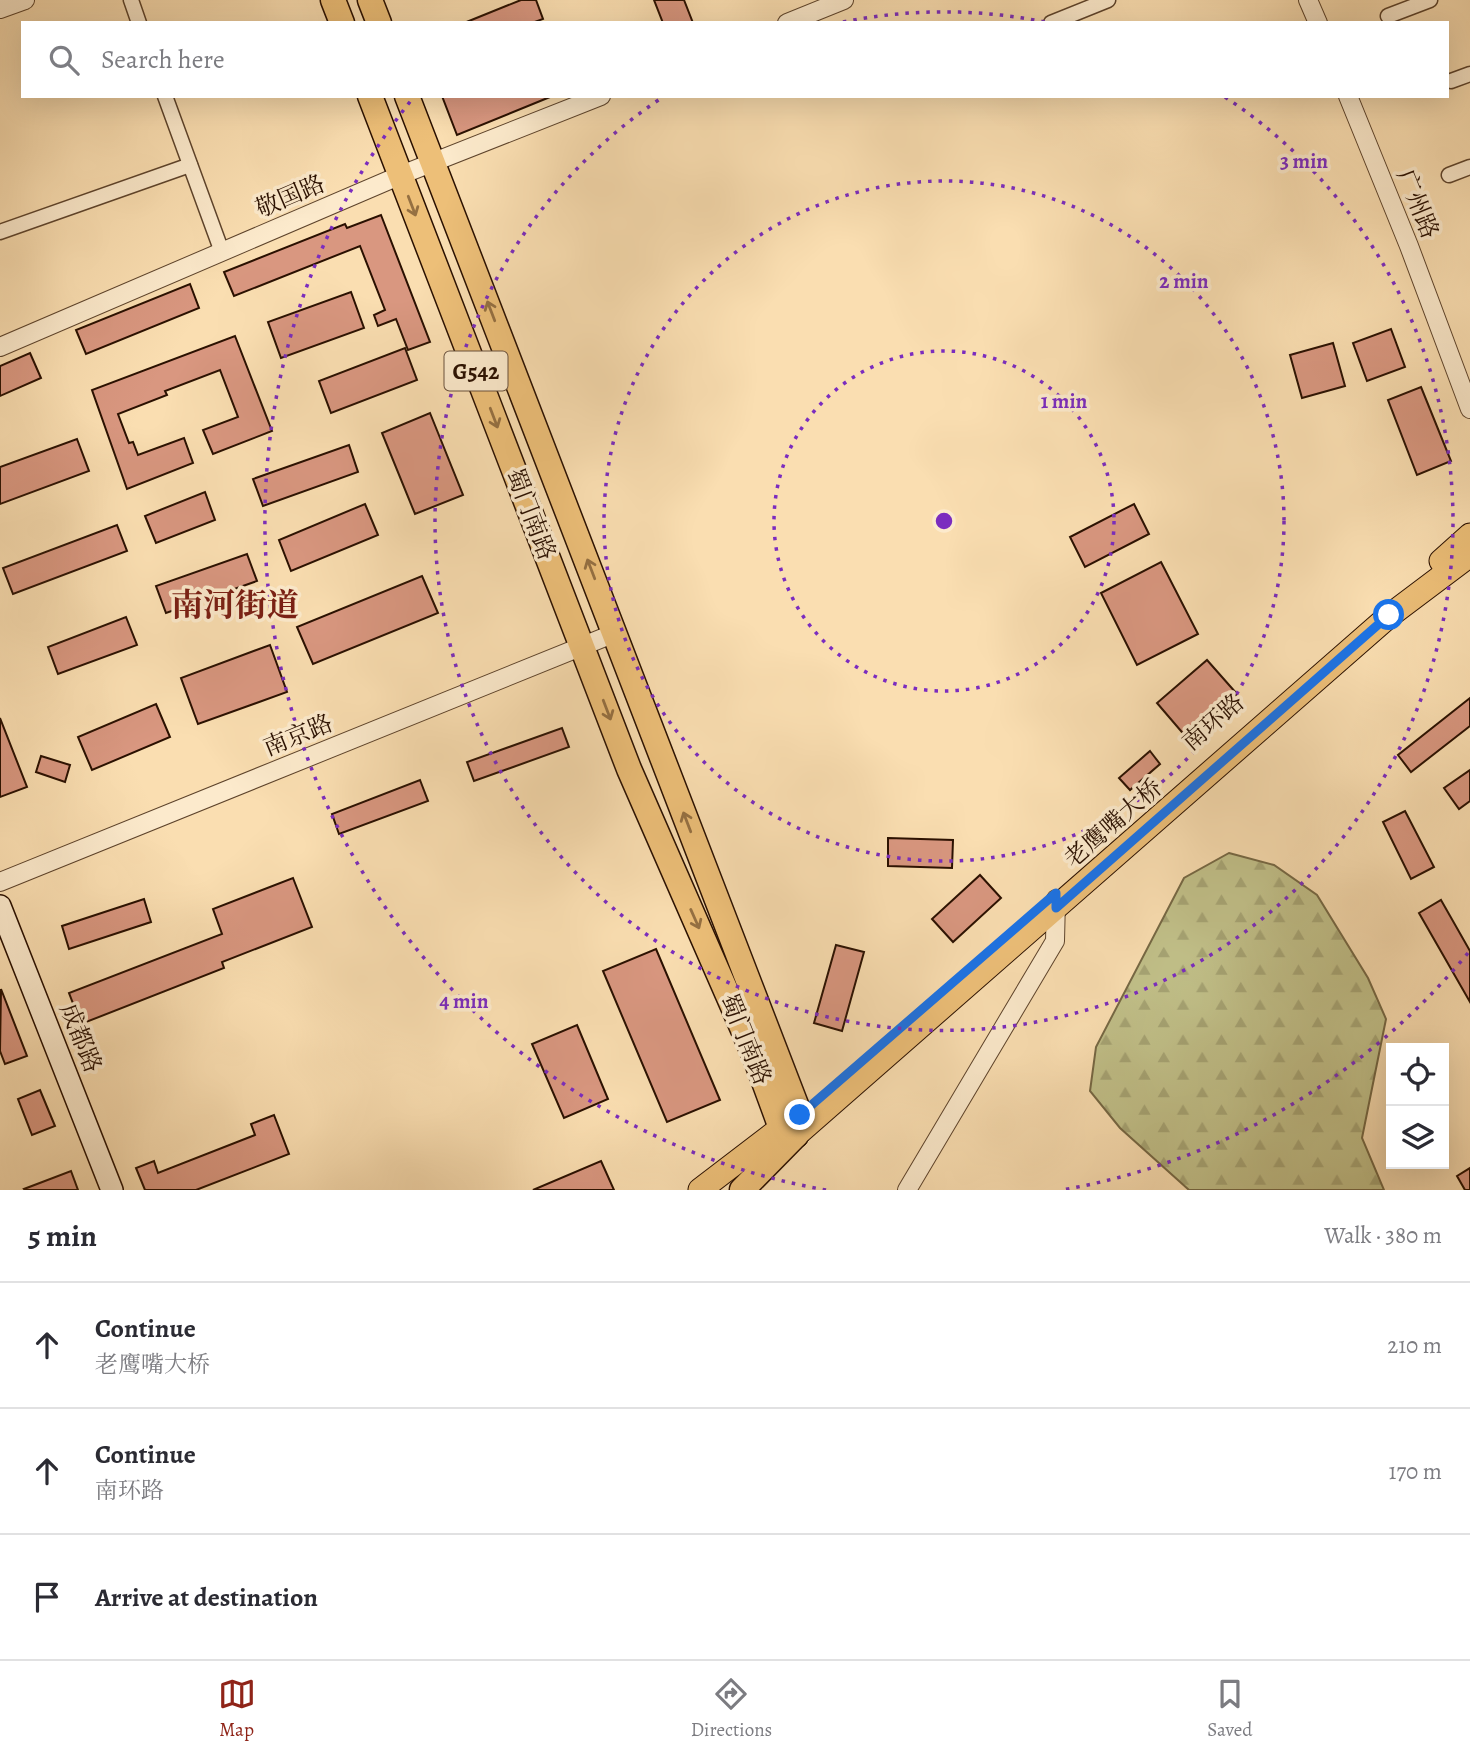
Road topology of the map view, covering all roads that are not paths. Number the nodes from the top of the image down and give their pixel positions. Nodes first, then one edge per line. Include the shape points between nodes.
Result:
1 (25, 0) edge
2 (131, 0) edge
3 (333, 0) edge
4 (370, 0) edge
5 (845, 0) edge
6 (1108, 0) edge
7 (1308, 0) edge
8 (1430, 0) edge
9 (0, 9) edge
10 (1388, 16) dead end
11 (138, 21) edge
12 (341, 21) edge
13 (378, 21) edge
14 (792, 21) edge
15 (1056, 21) edge
16 (1317, 21) edge
17 (1470, 74) edge
18 (1451, 81) dead end
19 (166, 98) edge
20 (371, 98) edge
21 (408, 98) edge
22 (596, 98) edge
23 (1349, 98) edge
24 (433, 163) junction
25 (190, 165) junction
26 (1470, 167) edge
27 (401, 175) junction
28 (1449, 175) dead end
29 (0, 232) edge
30 (222, 252) junction
31 (0, 347) edge
32 (1470, 409) edge
33 (1470, 536) edge
34 (1470, 555) edge
35 (615, 633) junction
36 (582, 646) junction
37 (0, 882) edge
38 (1056, 900) junction
39 (0, 906) edge
40 (792, 1126) junction
41 (112, 1190) edge
42 (700, 1190) edge
43 (732, 1190) edge
44 (742, 1190) edge
45 (906, 1190) edge

1 - 9 street
2 - 11 street
3 - 12 highway
4 - 13 highway
5 - 14 street
6 - 15 street
7 - 16 street
8 - 10 street
17 - 18 street
19 - 25 street
20 - 27 highway, 蜀门南路 / G542
21 - 24 highway, 蜀门南路 / G542
22 - 24 street, 敬国路
23 - 32 street, 广州路
24 - 27 street, 敬国路
35 -> 24 highway, 蜀门南路 / G542
25 - 29 street
25 - 30 street
26 - 28 street
27 - 30 street, 敬国路
27 -> 36 highway, 蜀门南路 / G542
30 - 31 street, 敬国路
33 - 38 main road, 南环路
34 - 38 main road, 老鹰嘴大桥 via 1389,615
35 - 36 street, 南京路
40 -> 35 highway, 蜀门南路 / G542 via 771,1047
36 - 37 street, 南京路
36 -> 40 highway, 蜀门南路 / G542 via 629,769 755,1057
38 - 40 main road, 南环路
38 - 45 street via 1055,941
39 - 41 main road, 成都路
40 - 42 main road
40 - 43 main road
40 - 44 highway

